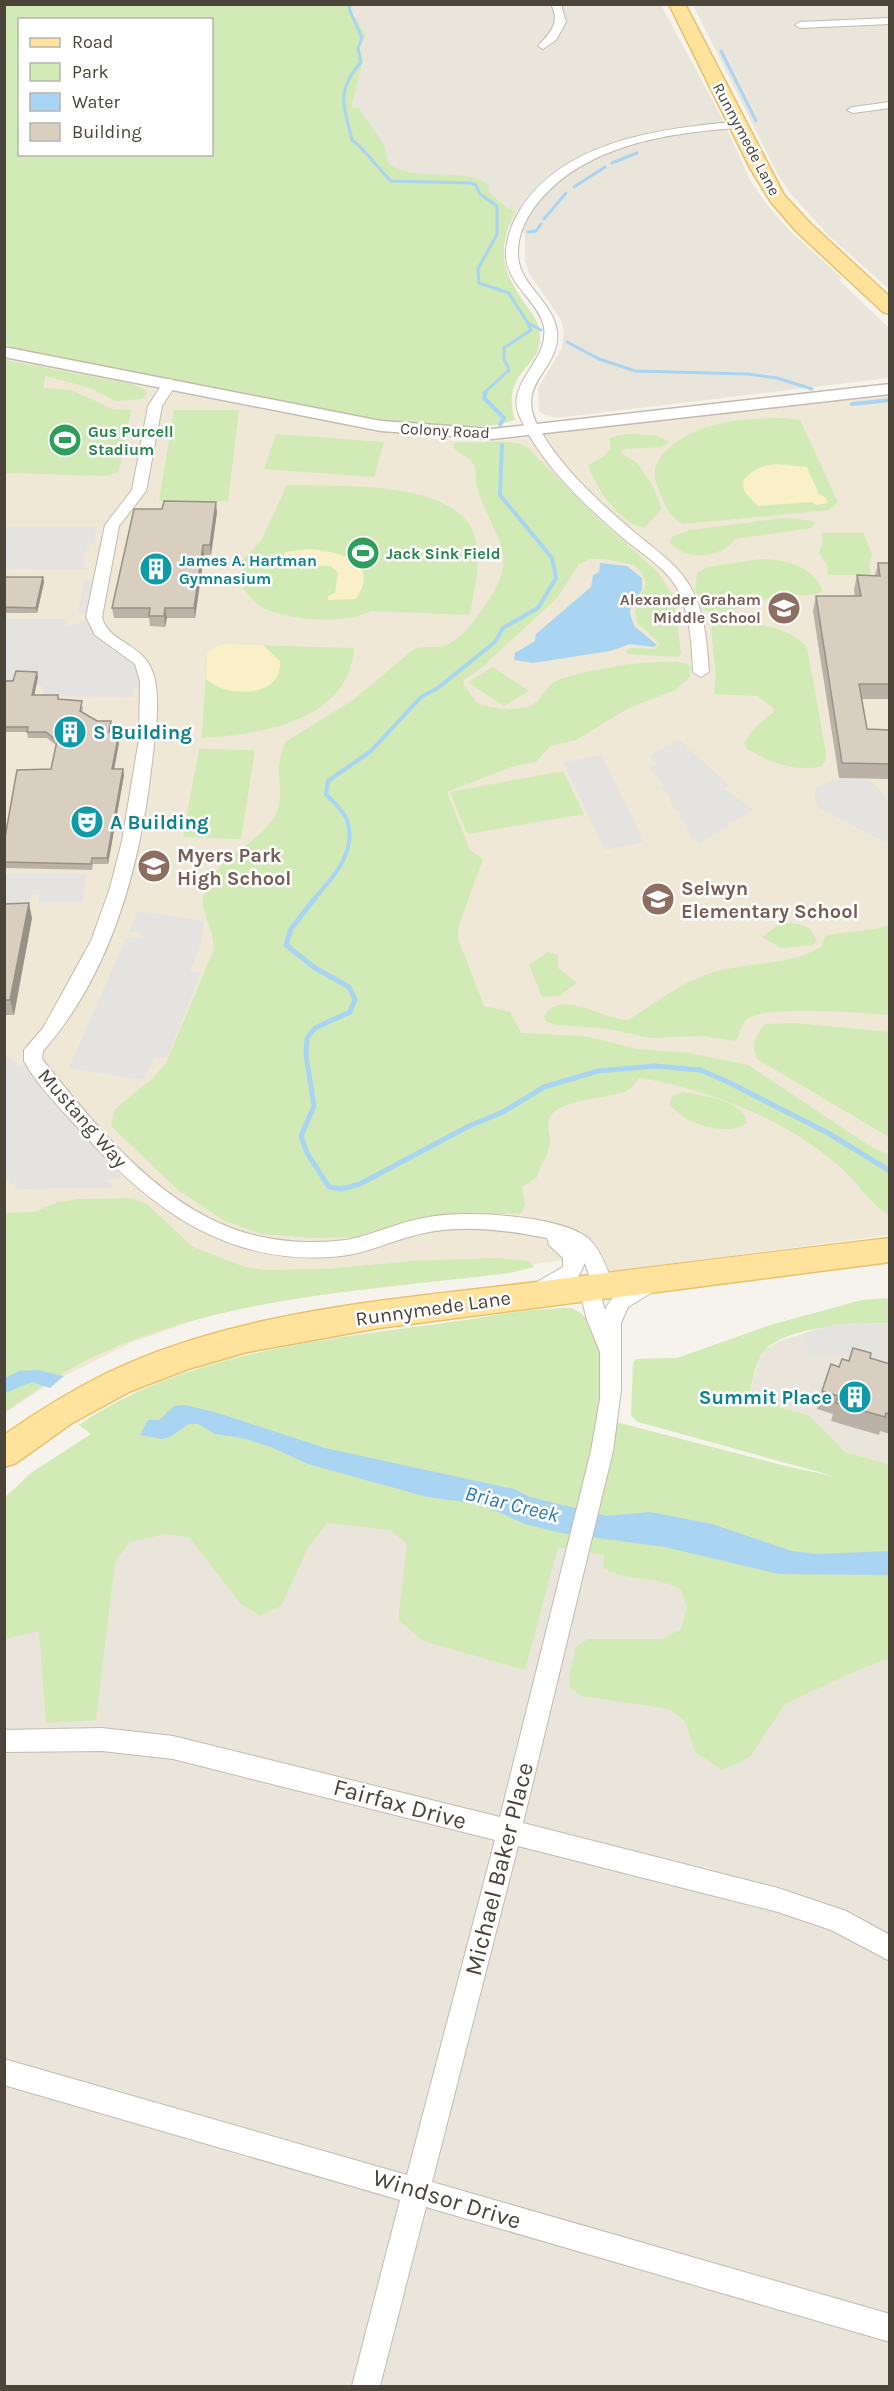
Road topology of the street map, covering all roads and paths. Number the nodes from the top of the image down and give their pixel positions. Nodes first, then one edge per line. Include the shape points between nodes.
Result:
1 (556, 4) edge
2 (677, 4) edge
3 (890, 21) edge
4 (800, 24) dead end
5 (543, 46) dead end
6 (890, 105) edge
7 (853, 110) dead end
8 (737, 125) junction
9 (890, 308) edge
10 (4, 352) edge
11 (170, 383) junction
12 (890, 389) edge
13 (532, 429) junction
14 (701, 672) dead end
15 (531, 1228) junction
16 (890, 1250) edge
17 (669, 1278) junction
18 (596, 1287) junction
19 (526, 1296) junction
20 (608, 1348) junction
21 (4, 1453) edge
22 (4, 1741) edge
23 (509, 1832) junction
24 (890, 1948) edge
25 (4, 2072) edge
26 (417, 2190) junction
27 (890, 2328) edge
28 (366, 2386) edge

1 - 5 street via 561,13 560,26
2 - 8 main road, Runnymede Lane
3 - 4 street
6 - 7 street
8 - 9 main road, Runnymede Lane via 784,207
8 - 13 street via 698,129 606,149 575,166 535,198 522,214 512,237 513,262 521,283 545,315 550,332 549,348 524,391 524,410
10 - 11 street, Colony Road
11 - 13 street, Colony Road via 410,430 492,434
11 - 15 street, Mustang Way via 154,406 139,491 112,525 94,617 99,631 132,652 146,671 145,751 131,840 98,947 51,1031 36,1044 33,1061 133,1174 173,1205 238,1239 331,1249 431,1224 460,1222
12 - 13 street, Colony Road
13 - 14 street via 565,476 677,578 692,608
15 - 18 street via 557,1232 579,1242 597,1266
15 - 19 street via 564,1244 574,1263 565,1279
16 - 17 main road, Runnymede Lane
17 - 18 main road, Runnymede Lane
17 - 20 street via 632,1291 617,1304
18 - 19 main road, Runnymede Lane
18 - 20 street via 597,1320
19 - 21 main road, Runnymede Lane via 311,1325 203,1349 97,1392
20 - 23 street, Michael Baker Place via 610,1400 596,1477
22 - 23 street, Fairfax Drive via 69,1737 149,1742
23 - 24 street, Fairfax Drive via 778,1900 837,1920
23 - 26 street, Michael Baker Place
25 - 26 street, Windsor Drive
26 - 27 street, Windsor Drive
26 - 28 street, Michael Baker Place

